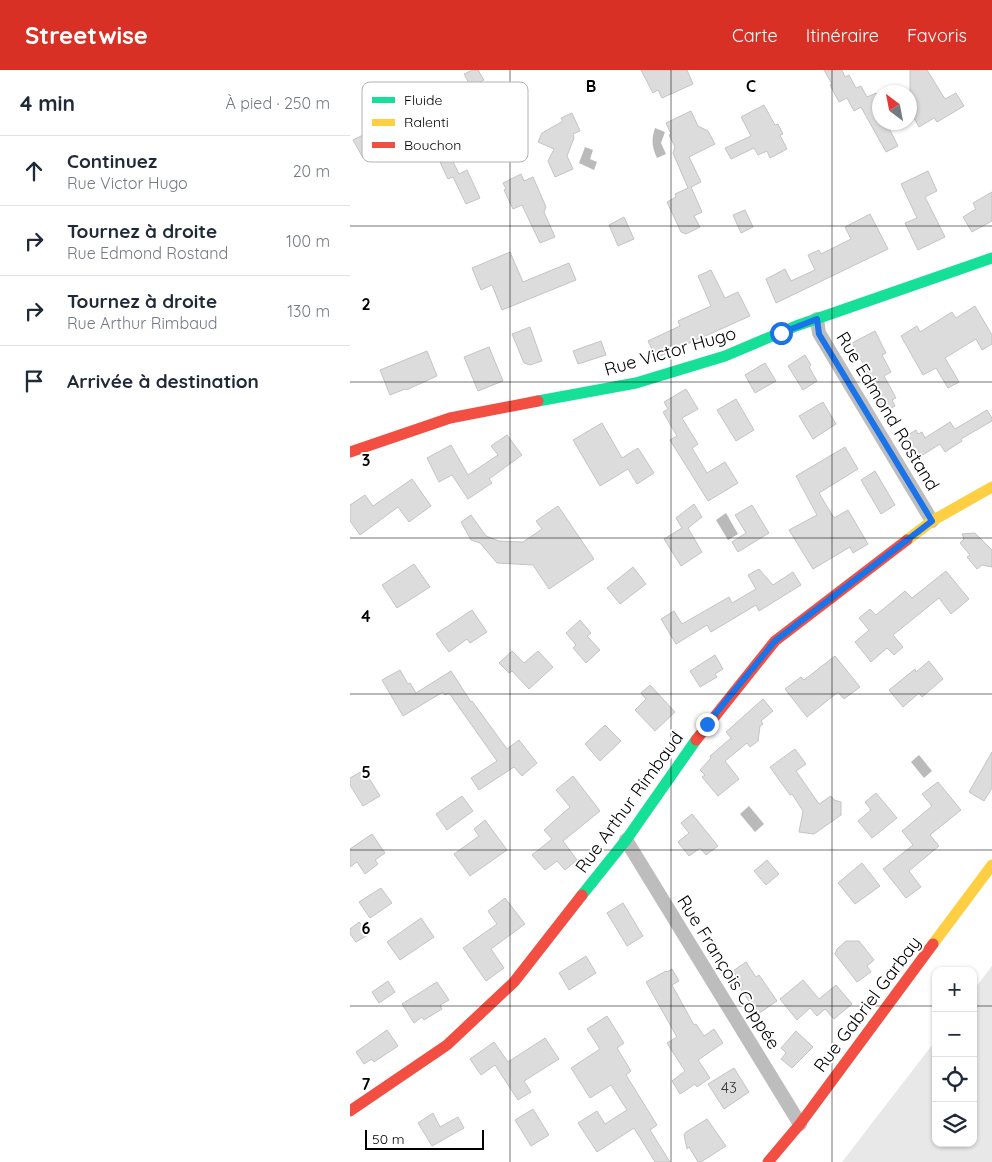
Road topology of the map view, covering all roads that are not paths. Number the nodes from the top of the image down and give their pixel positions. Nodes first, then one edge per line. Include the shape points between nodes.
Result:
1 (992, 258) edge
2 (817, 319) junction
3 (350, 452) edge
4 (992, 487) edge
5 (932, 521) junction
6 (626, 840) junction
7 (992, 866) edge
8 (350, 1111) edge
9 (800, 1124) junction
10 (768, 1162) edge

1 - 2 street, Rue Victor Hugo
2 - 3 street, Rue Victor Hugo via 724,356 636,383 450,418
2 - 5 street, Rue Edmond Rostand via 819,334
4 - 5 street, Rue Arthur Rimbaud
5 - 6 street, Rue Arthur Rimbaud via 775,641 707,724
6 - 8 street, Rue Arthur Rimbaud via 514,982 447,1045
6 - 9 street, Rue François Coppée
7 - 9 street, Rue Gabriel Garbay
9 - 10 street, Rue Gabriel Garbay

